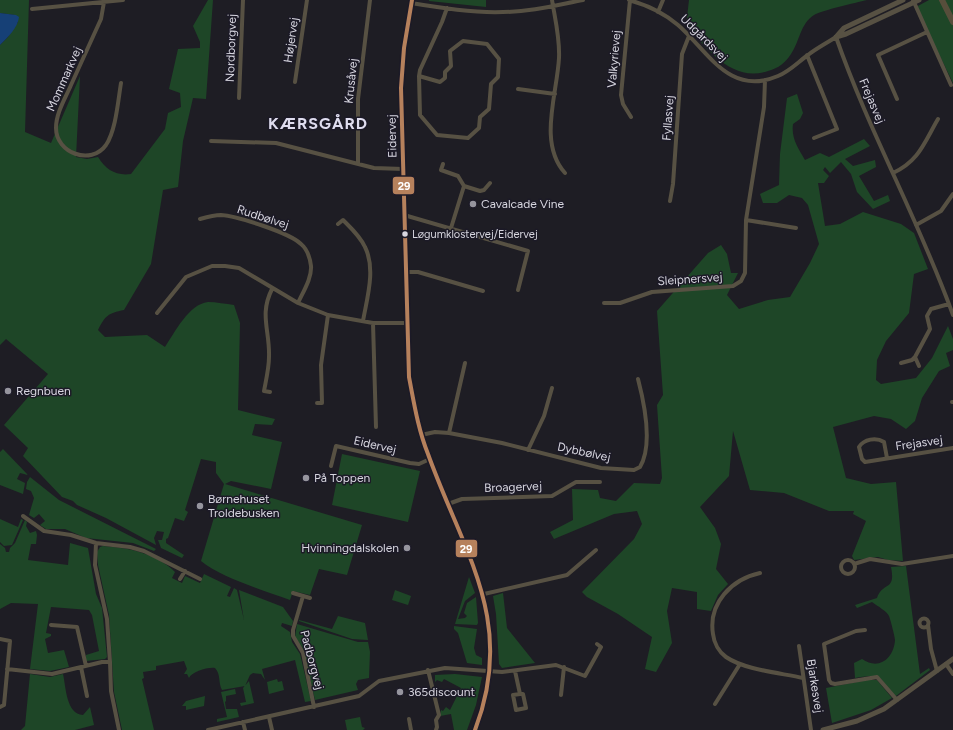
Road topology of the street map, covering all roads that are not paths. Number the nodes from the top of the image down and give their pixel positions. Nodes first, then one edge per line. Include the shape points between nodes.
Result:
1 (123, 0) edge
2 (243, 0) edge
3 (306, 0) edge
4 (370, 0) edge
5 (552, 0) edge
6 (583, 0) edge
7 (629, 0) edge
8 (663, 0) edge
9 (903, 0) edge
10 (919, 0) edge
11 (942, 0) edge
12 (412, 1) edge
13 (104, 2) junction
14 (913, 2) edge
15 (553, 6) junction
16 (447, 8) junction
17 (32, 9) dead end
18 (658, 12) junction
19 (953, 22) edge
20 (927, 32) junction
21 (689, 36) junction
22 (836, 37) junction
23 (807, 55) junction
24 (419, 76) junction
25 (765, 80) junction
26 (295, 82) dead end
27 (121, 83) dead end
28 (951, 85) dead end
29 (518, 89) dead end
30 (555, 94) junction
31 (239, 98) dead end
32 (897, 98) dead end
33 (632, 117) dead end
34 (938, 119) dead end
35 (814, 138) dead end
36 (211, 141) dead end
37 (358, 164) junction
38 (443, 164) dead end
39 (403, 168) junction
40 (565, 173) dead end
41 (892, 173) junction
42 (490, 183) dead end
43 (464, 186) junction
44 (953, 194) edge
45 (670, 202) dead end
46 (404, 215) junction
47 (200, 219) dead end
48 (746, 220) junction
49 (338, 224) dead end
50 (916, 225) junction
51 (450, 228) junction
52 (796, 228) dead end
53 (406, 272) junction
54 (272, 289) junction
55 (483, 290) dead end
56 (518, 290) dead end
57 (298, 303) junction
58 (604, 303) dead end
59 (949, 304) junction
60 (157, 313) dead end
61 (328, 314) junction
62 (953, 315) edge
63 (363, 321) junction
64 (373, 323) junction
65 (407, 323) junction
66 (915, 357) junction
67 (465, 363) dead end
68 (901, 363) dead end
69 (919, 366) dead end
70 (638, 378) dead end
71 (552, 388) dead end
72 (270, 392) dead end
73 (317, 403) dead end
74 (376, 427) dead end
75 (449, 433) junction
76 (421, 435) junction
77 (953, 448) edge
78 (528, 450) junction
79 (887, 458) junction
80 (430, 460) junction
81 (331, 466) dead end
82 (600, 482) dead end
83 (448, 504) junction
84 (23, 516) dead end
85 (96, 543) junction
86 (596, 550) dead end
87 (953, 556) edge
88 (854, 564) dead end
89 (184, 571) junction
90 (760, 573) dead end
91 (180, 579) dead end
92 (200, 579) dead end
93 (293, 593) dead end
94 (484, 594) junction
95 (303, 596) junction
96 (310, 598) dead end
97 (51, 625) dead end
98 (928, 625) dead end
99 (865, 630) dead end
100 (0, 639) edge
101 (597, 644) dead end
102 (798, 646) dead end
103 (953, 658) edge
104 (110, 662) junction
105 (740, 664) junction
106 (946, 664) junction
107 (83, 667) junction
108 (564, 667) junction
109 (7, 669) junction
110 (428, 670) junction
111 (490, 671) junction
112 (515, 671) junction
113 (937, 671) junction
114 (953, 674) edge
115 (803, 678) junction
116 (520, 694) dead end
117 (561, 695) dead end
118 (87, 696) dead end
119 (897, 700) junction
120 (715, 704) dead end
121 (314, 706) junction
122 (0, 707) edge
123 (269, 716) junction
124 (409, 719) dead end
125 (244, 722) junction
126 (119, 730) edge
127 (208, 730) edge
128 (245, 730) edge
129 (272, 730) edge
130 (411, 730) edge
131 (436, 730) edge
132 (475, 730) edge
133 (811, 730) edge
134 (823, 730) edge

1 - 13 street
2 - 31 street, Nordborgvej
3 - 26 street, Højervej
4 - 37 street, Krusåvej via 358,99
5 - 15 street
6 - 15 street
7 - 18 street, Udgårdsvej
7 - 33 street, Valkyrievej via 621,95 623,104
8 - 18 street
9 - 22 street, Udgårdsvej via 844,28
10 - 14 street, Udgårdsvej
11 - 19 main road
12 - 16 street
12 - 39 street, Eidervej via 404,48 401,88
13 - 17 street
13 - 27 street, Mommarkvej via 101,19 57,116 56,135 71,153 79,156 91,155 105,146 111,136
14 - 20 street
14 - 22 street, Udgårdsvej
15 - 16 street via 504,12
15 - 30 street via 559,37
16 - 24 street via 423,60
18 - 21 street, Udgårdsvej
20 - 28 street
20 - 32 street via 878,55
21 - 25 street, Udgårdsvej via 711,61 726,73 751,80
21 - 45 street, Fyllasvej via 682,54 674,184
22 - 23 street, Udgårdsvej
22 - 41 street, Frejasvej via 855,90
23 - 25 street, Udgårdsvej via 788,71
23 - 35 street via 837,129
24 - 24 street via 440,82 445,78 445,72 450,66 450,51 463,41 487,44 499,59 498,77 491,84 489,109 480,117 479,128 468,138 437,135 420,115
25 - 48 street, Sleipnersvej via 760,136
29 - 30 street
30 - 40 street via 550,137 555,158
34 - 41 street via 916,156 910,163
36 - 37 street via 276,143
37 - 39 street via 384,169
38 - 43 street via 442,170 458,176
39 - 46 street, Eidervej
41 - 50 street, Frejasvej
42 - 43 street via 480,191
43 - 51 street
44 - 50 street via 941,211
46 - 51 street
46 - 53 street, Eidervej
47 - 57 street, Rudbølvej via 213,216 234,217 286,234 301,244 311,267
48 - 52 street
48 - 58 street, Sleipnersvej via 744,273 741,281 733,286 652,292 620,303
49 - 63 street via 343,220 358,236 369,259 370,273
50 - 59 street, Frejasvej
51 - 56 street via 528,251
53 - 55 street via 418,272
53 - 65 street, Eidervej
54 - 57 street
54 - 60 street via 239,268 212,266 186,277
54 - 72 street via 264,316 270,356 264,391
57 - 61 street
59 - 62 street, Frejasvej
59 - 66 street via 930,309 927,316 930,329
61 - 63 street
61 - 73 street via 321,357 322,403
63 - 64 street
64 - 65 street
64 - 74 street
65 - 76 street, Eidervej via 410,377
66 - 68 street
66 - 69 street
67 - 75 street
70 - 78 street, Dybbølvej via 646,428 646,452 640,467 634,470 601,468
71 - 78 street via 544,416
75 - 76 street, Dybbølvej
75 - 78 street, Dybbølvej
76 - 80 street, Eidervej
77 - 79 street, Frejasvej
79 - 79 street, Frejasvej via 884,442 881,440 871,439 859,447 865,462
80 - 81 street, Eidervej via 419,464 410,463 336,446
80 - 83 street, Eidervej
82 - 83 street, Broagervej via 576,482 552,496 462,499
83 - 94 street, Eidervej
84 - 85 street via 44,531 71,535
85 - 89 street via 144,551
85 - 104 street via 95,565 108,624
86 - 94 street via 567,575
87 - 88 street via 902,564 870,559
89 - 91 street
89 - 92 street
90 - 105 street via 748,576 730,588 713,615 712,628 717,647 724,656
93 - 95 street
94 - 111 street, Eidervej via 490,633
95 - 96 street
95 - 121 street, Padborgvej via 293,636 303,653
97 - 107 street via 77,627
98 - 113 street
99 - 119 street via 824,644 829,680 835,684 877,677
100 - 109 street via 10,641
101 - 108 street, Padborgvej via 601,647 585,676
102 - 115 street, Bjarkesvej
103 - 106 street
104 - 107 street
104 - 126 street via 111,691
105 - 115 street
105 - 120 street
106 - 113 street
106 - 114 street
107 - 109 street via 52,674
107 - 118 street
108 - 112 street, Padborgvej via 548,665
108 - 117 street
109 - 122 street via 4,705
110 - 111 street, Padborgvej via 457,668
110 - 121 street, Padborgvej via 379,681 359,696
110 - 131 street via 439,715
111 - 112 street, Padborgvej
111 - 132 street, Eidervej via 487,692
112 - 116 street
113 - 119 street
115 - 133 street, Bjarkesvej
119 - 134 street via 874,714
121 - 123 street, Padborgvej
123 - 125 street, Padborgvej
123 - 129 street
124 - 130 street
125 - 127 street, Padborgvej
125 - 128 street

